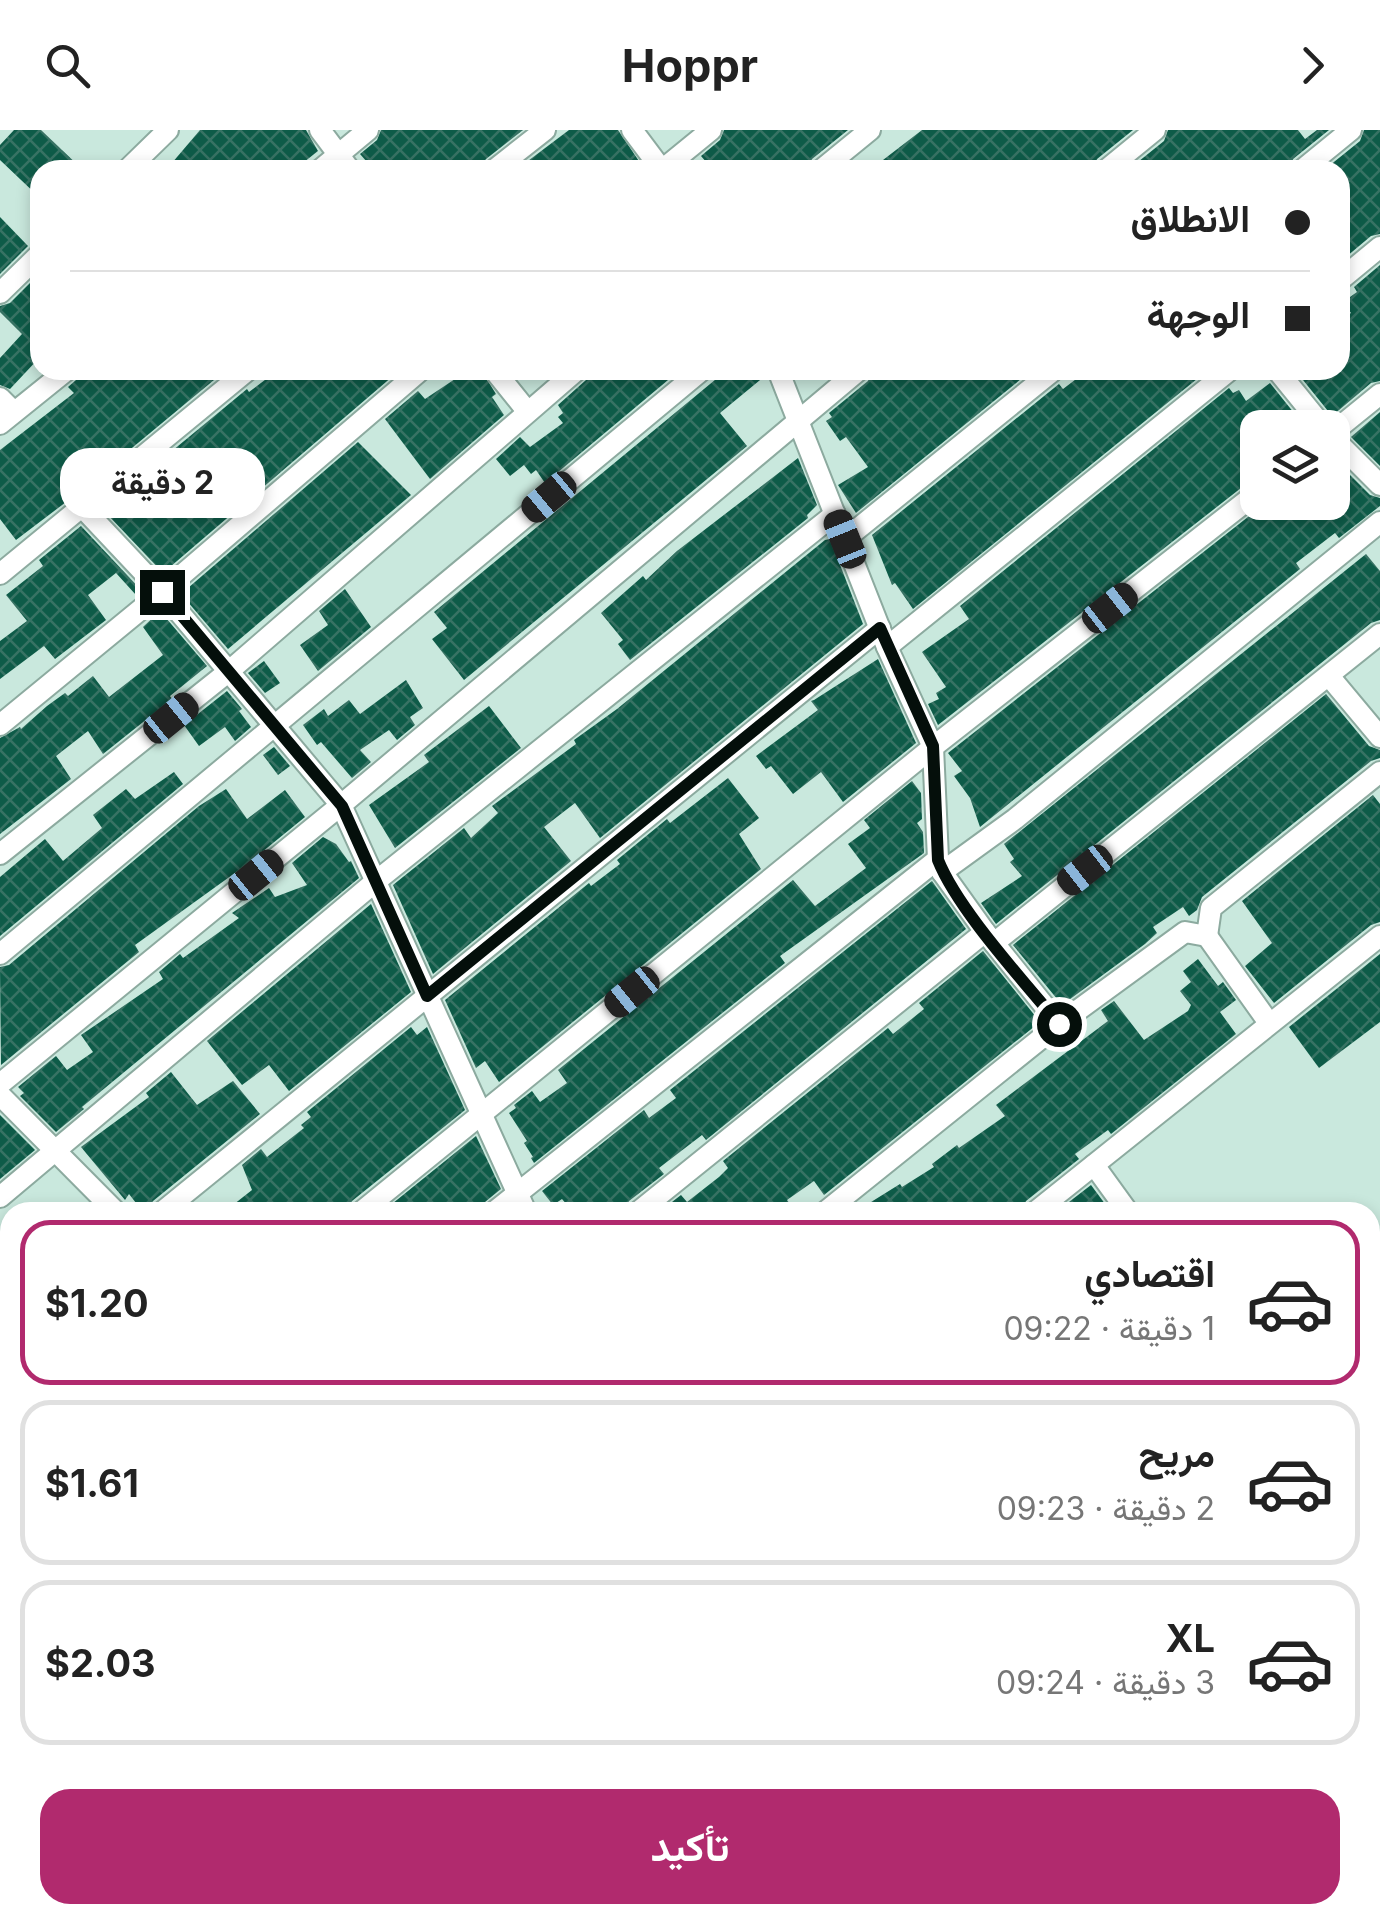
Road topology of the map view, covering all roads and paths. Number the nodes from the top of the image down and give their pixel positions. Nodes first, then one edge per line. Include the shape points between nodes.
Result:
1 (168, 130) edge
2 (320, 130) edge
3 (368, 130) edge
4 (546, 130) edge
5 (632, 130) edge
6 (711, 130) edge
7 (870, 130) edge
8 (1155, 130) edge
9 (1352, 130) edge
10 (137, 160) edge
11 (343, 160) edge
12 (346, 160) edge
13 (507, 160) edge
14 (654, 160) edge
15 (674, 160) edge
16 (833, 160) edge
17 (1120, 160) edge
18 (1314, 160) edge
19 (1380, 247) edge
20 (30, 264) edge
21 (1350, 272) edge
22 (0, 293) edge
23 (53, 380) edge
24 (236, 380) edge
25 (409, 380) edge
26 (502, 380) edge
27 (565, 380) edge
28 (690, 380) edge
29 (782, 380) edge
30 (848, 380) edge
31 (1042, 380) edge
32 (1217, 380) edge
33 (1285, 380) edge
34 (1380, 394) edge
35 (1309, 410) edge
36 (5, 411) edge
37 (527, 411) junction
38 (798, 420) junction
39 (1350, 420) edge
40 (1350, 454) edge
41 (1380, 486) edge
42 (82, 506) junction
43 (1240, 506) edge
44 (835, 514) junction
45 (1380, 522) edge
46 (845, 539) junction
47 (0, 574) edge
48 (162, 592) junction
49 (1380, 634) edge
50 (884, 637) junction
51 (228, 672) junction
52 (1329, 676) junction
53 (0, 724) edge
54 (274, 726) junction
55 (1380, 737) edge
56 (933, 746) junction
57 (1380, 772) edge
58 (342, 806) junction
59 (0, 854) edge
60 (940, 866) junction
61 (375, 882) junction
62 (1211, 908) junction
63 (1185, 932) junction
64 (1207, 936) junction
65 (1380, 936) edge
66 (989, 937) junction
67 (0, 954) edge
68 (427, 996) junction
69 (1269, 1023) junction
70 (1059, 1024) junction
71 (0, 1084) edge
72 (0, 1095) edge
73 (481, 1114) junction
74 (57, 1151) junction
75 (1094, 1164) junction
76 (0, 1197) edge
77 (106, 1202) edge
78 (174, 1202) edge
79 (374, 1202) edge
80 (522, 1202) edge
81 (523, 1202) edge
82 (651, 1202) edge
83 (837, 1202) edge
84 (1047, 1202) edge
85 (1121, 1202) edge

1 - 10 street
2 - 11 street
3 - 12 street
4 - 13 street
5 - 14 street
6 - 15 street
7 - 16 street
8 - 17 street
9 - 18 street
19 - 21 street
20 - 22 street
23 - 36 street
24 - 42 street
25 - 48 street
26 - 37 street
27 - 37 street
28 - 54 street
29 - 38 street
30 - 38 street
31 - 46 street
32 - 50 street
33 - 35 street
34 - 39 street
37 - 51 street
38 - 44 street
38 - 58 street
40 - 41 street
42 - 47 street
42 - 48 street
43 - 56 street
44 - 46 street
44 - 61 street
45 - 60 street via 1015,819
46 - 50 street
48 - 51 street
48 - 53 street
49 - 52 street
50 - 56 street
50 - 68 street
51 - 54 street
51 - 59 street
52 - 55 street
52 - 66 street
54 - 58 street
54 - 67 street
56 - 60 street
56 - 73 street
57 - 62 street
58 - 61 street
58 - 71 street
60 - 66 street
60 - 81 street
61 - 68 street
61 - 74 street
62 - 63 street
62 - 64 street
63 - 64 street
63 - 70 street
64 - 69 street
65 - 69 street
66 - 70 street
66 - 82 street
68 - 73 street
68 - 78 street
69 - 75 street
70 - 83 street
72 - 74 street
73 - 79 street
73 - 80 street
74 - 76 street
74 - 77 street
75 - 84 street
75 - 85 street

